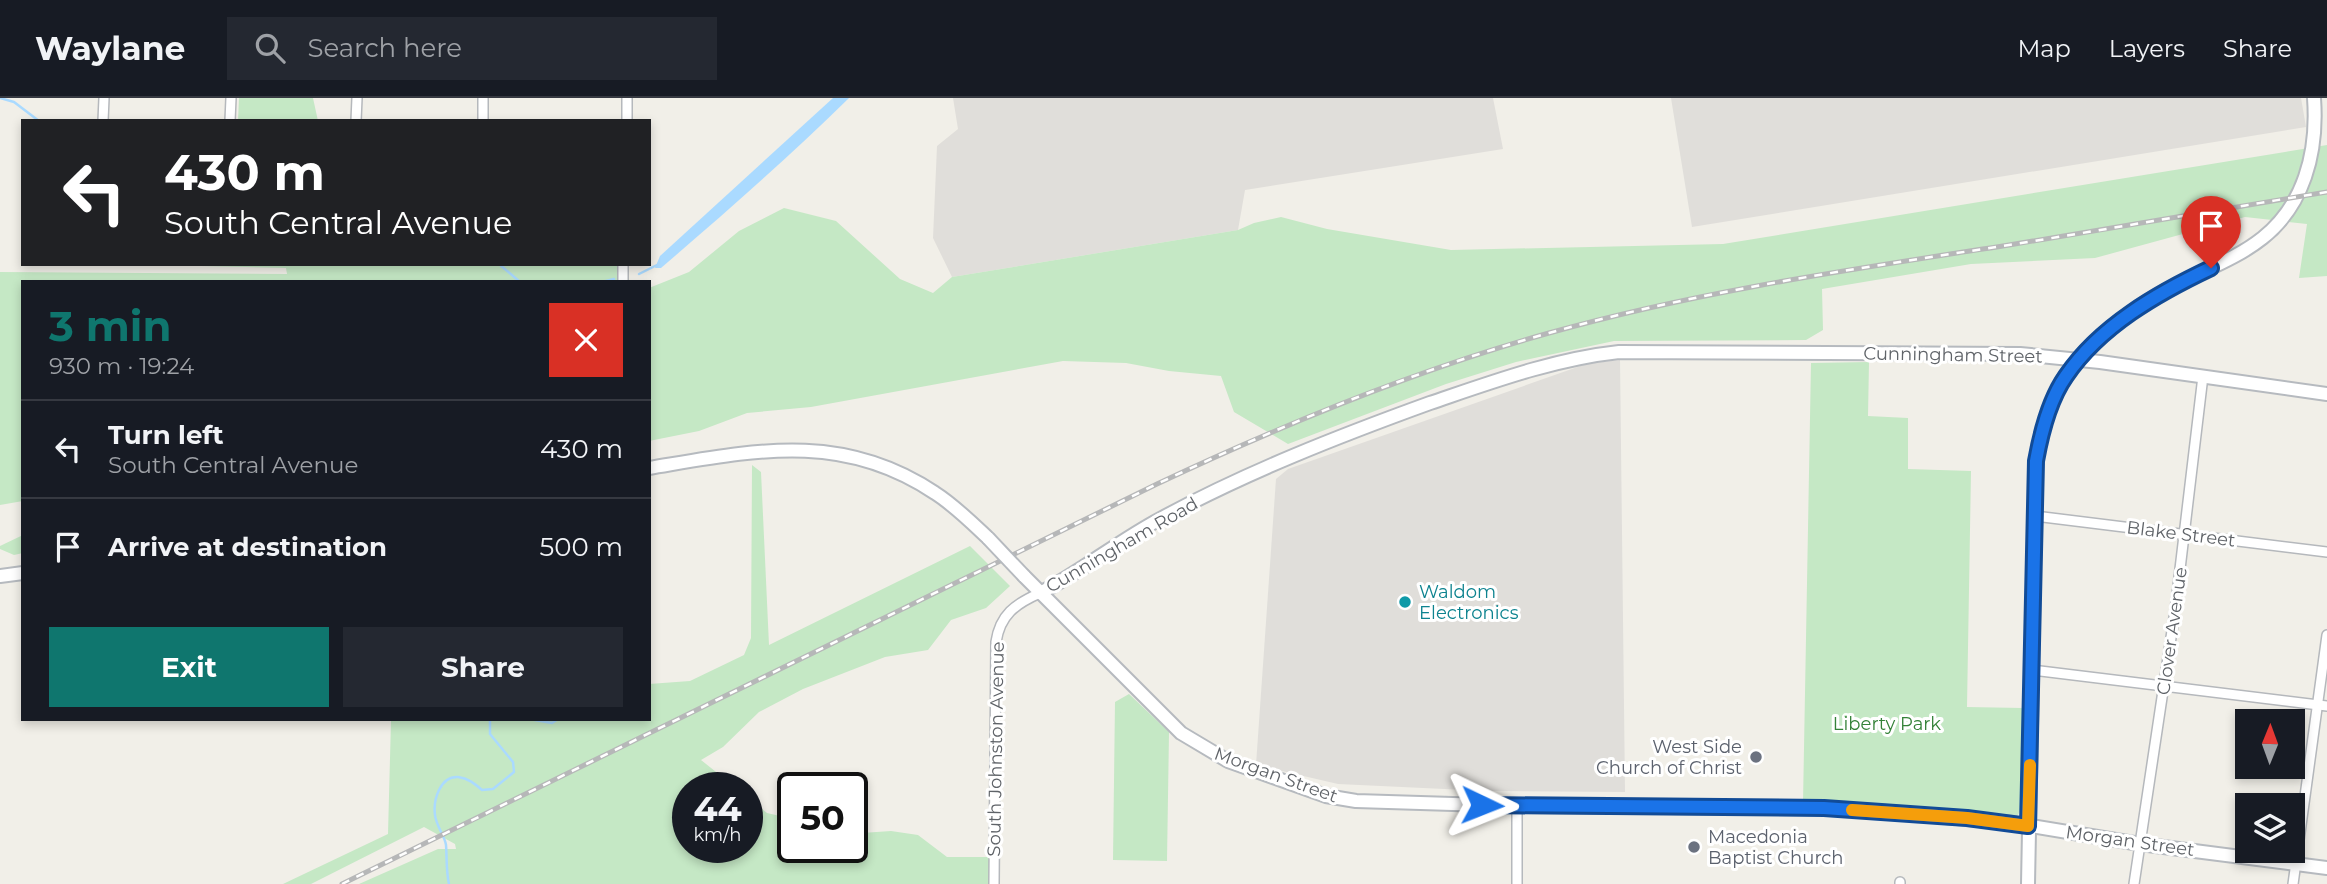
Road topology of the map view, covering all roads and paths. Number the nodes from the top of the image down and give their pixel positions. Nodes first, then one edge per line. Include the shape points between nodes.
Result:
1 (104, 98) edge
2 (231, 98) edge
3 (357, 98) edge
4 (483, 98) edge
5 (627, 98) edge
6 (2314, 98) edge
7 (103, 119) edge
8 (230, 119) edge
9 (356, 119) edge
10 (483, 119) edge
11 (626, 119) edge
12 (1619, 352) joint
13 (2079, 360) junction
14 (2203, 376) junction
15 (2327, 394) edge
16 (651, 468) edge
17 (2035, 516) junction
18 (2185, 534) junction
19 (2327, 552) edge
20 (21, 573) edge
21 (0, 576) edge
22 (1040, 593) junction
23 (2327, 635) edge
24 (2032, 670) junction
25 (2164, 687) junction
26 (2322, 706) edge
27 (1517, 806) junction
28 (2028, 826) junction
29 (2140, 844) junction
30 (2295, 864) junction
31 (2327, 868) edge
32 (994, 884) edge
33 (1517, 884) edge
34 (2028, 884) edge
35 (2134, 884) edge
36 (2293, 884) edge

1 - 7 street
2 - 8 street
3 - 9 street
4 - 10 street
5 - 11 street
6 - 13 main road via 2312,151 2298,197 2270,234 2143,303
12 - 13 main road, Cunningham Street via 2020,354
12 - 22 main road, Cunningham Road via 1563,361 1475,387 1275,464 1160,519
13 - 14 main road, Cunningham Street
13 - 17 main road via 2060,387 2041,436
14 - 15 main road, Cunningham Street
14 - 18 street, Clover Avenue
16 - 22 main road, Cunningham Road, bridge via 799,449 846,455 892,469 951,504
17 - 18 street, Blake Street
17 - 24 main road
18 - 19 street, Blake Street
18 - 25 street, Clover Avenue
20 - 21 main road
22 - 27 main road, Morgan Street via 1171,726 1228,761 1326,796 1356,801
22 - 32 street, South Johnston Avenue via 1012,609 998,626
23 - 26 street
24 - 25 street
24 - 28 main road
25 - 26 street
25 - 29 street, Clover Avenue
26 - 30 street
27 - 28 main road, Morgan Street via 1824,808
27 - 33 street
28 - 29 main road, Morgan Street
28 - 34 main road
29 - 30 main road, Morgan Street
29 - 35 street, Clover Avenue
30 - 31 main road, Morgan Street
30 - 36 street

